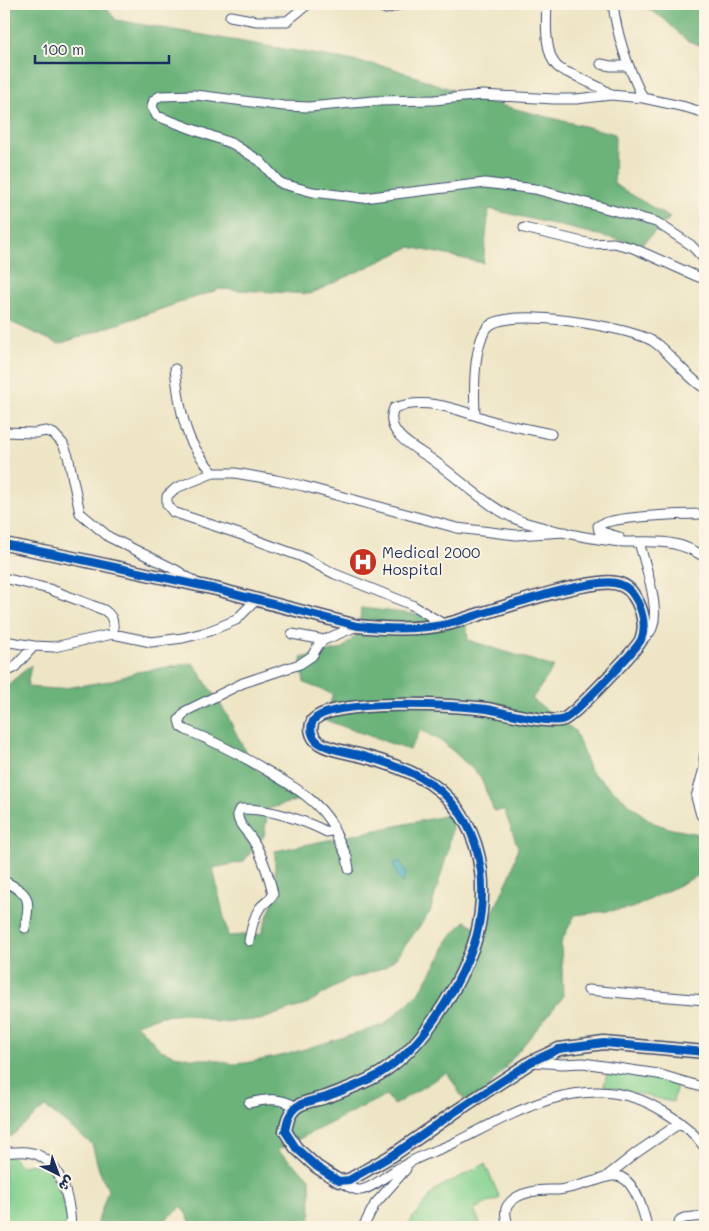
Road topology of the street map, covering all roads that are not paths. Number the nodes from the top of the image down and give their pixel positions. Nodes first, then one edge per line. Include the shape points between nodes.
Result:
1 (308, 4) edge
2 (376, 4) edge
3 (402, 4) edge
4 (547, 4) edge
5 (613, 4) edge
6 (230, 16) dead end
7 (601, 64) dead end
8 (628, 66) junction
9 (611, 95) junction
10 (643, 98) junction
11 (705, 113) edge
12 (524, 228) dead end
13 (705, 260) edge
14 (705, 279) edge
15 (175, 369) dead end
16 (705, 388) edge
17 (475, 414) junction
18 (4, 432) edge
19 (551, 434) dead end
20 (213, 473) junction
21 (705, 514) edge
22 (565, 532) junction
23 (636, 542) junction
24 (4, 544) edge
25 (705, 557) edge
26 (4, 578) edge
27 (202, 586) junction
28 (258, 599) junction
29 (445, 625) junction
30 (357, 626) junction
31 (113, 634) junction
32 (292, 634) dead end
33 (324, 640) junction
34 (4, 641) edge
35 (641, 641) junction
36 (34, 646) junction
37 (4, 673) edge
38 (705, 752) edge
39 (705, 765) edge
40 (701, 816) dead end
41 (333, 828) junction
42 (349, 869) dead end
43 (4, 881) edge
44 (25, 928) dead end
45 (249, 942) dead end
46 (588, 990) dead end
47 (705, 1000) edge
48 (705, 1052) edge
49 (531, 1062) junction
50 (705, 1088) edge
51 (249, 1103) dead end
52 (296, 1107) junction
53 (680, 1123) junction
54 (705, 1148) edge
55 (4, 1152) edge
56 (406, 1164) junction
57 (607, 1176) junction
58 (339, 1181) junction
59 (705, 1216) edge
60 (71, 1227) edge
61 (363, 1227) edge
62 (508, 1227) edge
63 (647, 1227) edge
64 (678, 1227) edge

1 - 6 street via 287,21 257,21
2 - 3 street via 386,9
4 - 9 street via 546,29 554,62 559,68
5 - 8 street via 618,38
7 - 8 street
8 - 10 street
9 - 10 street
9 - 13 street via 576,99 482,95 309,107 196,94 160,96 152,107 157,116 247,152 278,180 290,186 321,194 363,198 485,183 535,189 656,222 691,245
10 - 11 street
12 - 14 street via 591,244 614,243 633,248
15 - 20 street via 186,428 196,450
16 - 17 street via 653,341 629,332 567,320 505,320 488,327 480,345
17 - 19 street
17 - 22 street via 448,406 416,403 394,408 391,421 404,441 509,515 525,523
18 - 27 street via 46,431 54,434 68,456 80,513 109,537
20 - 22 street via 276,480 457,528 516,535
20 - 29 street via 171,491 166,500 169,508 180,515 300,556 412,605
21 - 23 street via 608,521 597,528
22 - 23 street
23 - 25 street via 672,543
23 - 35 street via 654,600 655,616 653,627
24 - 27 street
26 - 31 street via 49,589 104,610 113,619
27 - 28 street
28 - 30 street
28 - 31 street via 236,620 183,638 151,642
29 - 30 street via 406,628
29 - 35 street via 568,590 603,582 619,583 629,589 640,607 643,618
30 - 33 street
31 - 36 street via 71,644
32 - 33 street
33 - 41 street via 312,656 300,664 243,683 186,711 179,720 186,730 224,746 301,791 318,806
34 - 36 street
35 - 52 street via 588,699 562,720 547,722 483,708 444,704 356,707 316,717 311,734 316,741 400,769 429,783 446,797 463,816 472,834 482,873 482,892 480,921 472,952 417,1043 379,1074
36 - 37 street via 14,668
38 - 39 street
39 - 40 street via 696,797
41 - 42 street
41 - 45 street via 327,832 259,810 241,809 238,812 238,821 257,848 273,894 259,909
43 - 44 street via 27,899
46 - 47 street
48 - 49 street via 597,1043 559,1049
49 - 50 street via 583,1063 658,1074
49 - 58 street via 393,1155 356,1177
51 - 52 street via 276,1099
52 - 58 street via 288,1116 285,1131 289,1140 317,1167
53 - 54 street via 695,1134
53 - 56 street via 651,1105 618,1093 572,1095 545,1100 518,1111
53 - 57 street
55 - 60 street via 29,1152 49,1163 62,1181
56 - 58 street via 363,1190
56 - 61 street via 375,1204
57 - 62 street via 558,1190 524,1193 506,1208
57 - 63 street via 620,1177 632,1186
59 - 64 street via 684,1218

